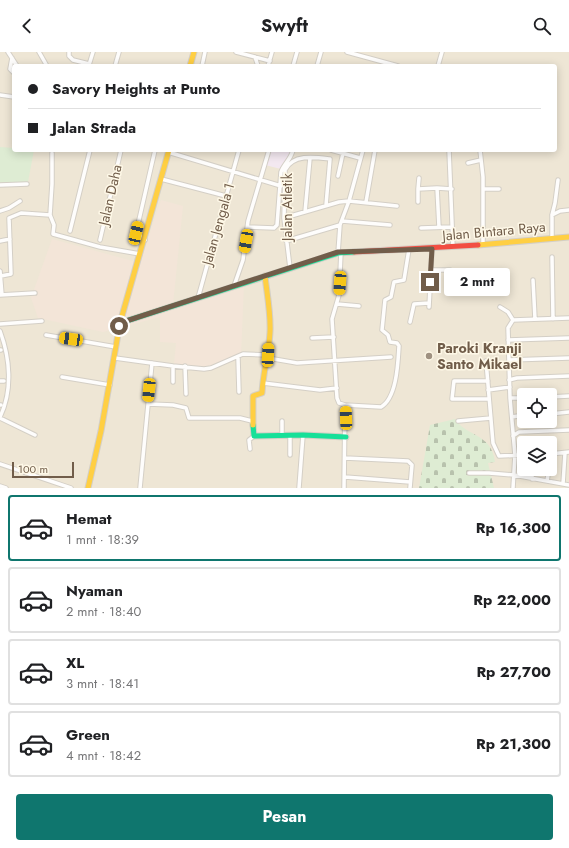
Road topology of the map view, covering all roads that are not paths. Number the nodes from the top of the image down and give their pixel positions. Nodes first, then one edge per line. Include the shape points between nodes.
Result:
1 (8, 52) edge
2 (39, 52) edge
3 (69, 52) edge
4 (93, 52) edge
5 (119, 52) edge
6 (194, 52) edge
7 (205, 52) edge
8 (236, 52) edge
9 (272, 52) edge
10 (297, 52) edge
11 (321, 52) edge
12 (347, 52) edge
13 (442, 52) edge
14 (255, 57) junction
15 (12, 58) junction
16 (270, 61) junction
17 (16, 64) edge
18 (46, 64) edge
19 (86, 64) edge
20 (89, 64) edge
21 (116, 64) edge
22 (191, 64) edge
23 (202, 64) edge
24 (257, 64) edge
25 (269, 64) edge
26 (294, 64) edge
27 (318, 64) edge
28 (391, 64) edge
29 (439, 64) edge
30 (12, 72) edge
31 (0, 95) edge
32 (12, 98) edge
33 (90, 152) edge
34 (121, 152) edge
35 (155, 152) edge
36 (169, 152) edge
37 (172, 152) edge
38 (238, 152) edge
39 (268, 152) edge
40 (292, 152) edge
41 (339, 152) edge
42 (362, 152) edge
43 (375, 152) edge
44 (449, 152) edge
45 (480, 152) edge
46 (52, 153) dead end
47 (343, 153) junction
48 (310, 158) junction
49 (360, 158) junction
50 (481, 160) junction
51 (468, 163) dead end
52 (233, 172) junction
53 (338, 176) dead end
54 (418, 178) dead end
55 (161, 179) junction
56 (261, 179) junction
57 (558, 180) dead end
58 (27, 184) dead end
59 (0, 185) edge
60 (281, 186) junction
61 (437, 188) junction
62 (499, 188) dead end
63 (452, 189) junction
64 (483, 189) junction
65 (418, 190) junction
66 (226, 196) junction
67 (20, 201) dead end
68 (349, 201) junction
69 (366, 202) junction
70 (418, 202) dead end
71 (326, 205) junction
72 (396, 206) dead end
73 (569, 210) edge
74 (0, 211) edge
75 (305, 212) junction
76 (50, 215) junction
77 (552, 215) junction
78 (284, 218) junction
79 (341, 223) junction
80 (390, 225) dead end
81 (248, 227) junction
82 (439, 227) junction
83 (451, 227) junction
84 (420, 228) dead end
85 (70, 231) dead end
86 (569, 237) edge
87 (552, 238) junction
88 (10, 239) junction
89 (100, 240) dead end
90 (145, 240) junction
91 (286, 241) junction
92 (0, 242) edge
93 (483, 245) junction
94 (453, 246) junction
95 (409, 249) junction
96 (432, 249) junction
97 (339, 252) junction
98 (140, 254) junction
99 (552, 257) dead end
100 (290, 268) junction
101 (430, 270) junction
102 (450, 270) dead end
103 (0, 271) edge
104 (0, 276) edge
105 (265, 276) junction
106 (533, 280) dead end
107 (234, 286) junction
108 (35, 293) dead end
109 (1, 295) edge
110 (198, 298) junction
111 (337, 304) junction
112 (359, 306) dead end
113 (500, 307) dead end
114 (569, 318) edge
115 (535, 319) junction
116 (553, 319) junction
117 (513, 320) junction
118 (42, 321) dead end
119 (410, 322) dead end
120 (120, 323) junction
121 (0, 324) edge
122 (0, 331) edge
123 (46, 336) dead end
124 (334, 337) junction
125 (312, 338) dead end
126 (569, 338) edge
127 (508, 340) junction
128 (116, 347) junction
129 (268, 357) junction
130 (391, 357) dead end
131 (114, 358) junction
132 (238, 358) junction
133 (569, 358) edge
134 (509, 360) junction
135 (335, 361) junction
136 (486, 361) dead end
137 (152, 363) junction
138 (173, 366) junction
139 (185, 366) junction
140 (569, 376) edge
141 (62, 377) dead end
142 (509, 380) junction
143 (488, 381) junction
144 (173, 382) dead end
145 (263, 383) junction
146 (110, 386) junction
147 (510, 387) junction
148 (337, 388) junction
149 (488, 390) junction
150 (239, 392) dead end
151 (186, 394) dead end
152 (557, 396) edge
153 (569, 396) edge
154 (510, 398) junction
155 (517, 398) edge
156 (489, 399) junction
157 (148, 404) junction
158 (345, 405) junction
159 (569, 412) edge
160 (557, 413) edge
161 (517, 416) edge
162 (512, 417) junction
163 (0, 418) edge
164 (491, 418) junction
165 (252, 421) junction
166 (282, 421) dead end
167 (458, 421) dead end
168 (569, 430) edge
169 (36, 435) dead end
170 (282, 435) junction
171 (303, 435) junction
172 (254, 436) junction
173 (290, 436) junction
174 (514, 436) junction
175 (346, 437) junction
176 (250, 449) dead end
177 (567, 452) edge
178 (557, 453) edge
179 (290, 455) dead end
180 (516, 455) junction
181 (345, 458) junction
182 (0, 464) edge
183 (470, 473) dead end
184 (514, 475) junction
185 (547, 476) edge
186 (345, 477) junction
187 (532, 479) joint
188 (410, 482) junction
189 (547, 482) junction
190 (563, 484) junction
191 (569, 485) edge
192 (0, 486) edge
193 (6, 488) edge
194 (71, 488) edge
195 (88, 488) edge
196 (140, 488) edge
197 (299, 488) edge
198 (344, 488) edge
199 (410, 488) edge
200 (513, 488) edge

1 - 15 street
2 - 18 street
3 - 19 street via 71,59
4 - 20 street
5 - 21 street
6 - 22 main road
7 - 23 street
8 - 14 street
9 - 16 street
10 - 26 street
11 - 27 street
12 - 28 street
13 - 29 street
14 - 16 street
14 - 24 street
15 - 17 street
15 - 30 street
16 - 25 street
31 - 32 street
33 - 85 street
34 - 89 street, Jalan Daha
35 - 90 street via 136,233
36 - 55 main road
37 - 52 street
38 - 52 street, Jalan Jengala 1
39 - 56 street
40 - 60 street via 289,162 282,168
41 - 47 street
42 - 49 street
43 - 69 street
44 - 63 street
45 - 50 street
46 - 76 street
47 - 49 street
47 - 53 street
48 - 71 street, Jalan Atletik via 330,159
48 - 75 street
48 - 78 street, Jalan Atletik via 296,159 285,170
49 - 68 street
50 - 51 street
50 - 64 street
52 - 56 street
52 - 66 street, Jalan Jengala 1
54 - 65 street
55 - 66 street
55 - 90 main road
56 - 60 street
56 - 81 street
57 - 77 street
58 - 59 street
60 - 81 street via 276,228
61 - 63 street
61 - 65 street
61 - 82 street
62 - 64 street
63 - 83 street
64 - 93 street
65 - 70 street
66 - 110 street, Jalan Jengala 1
67 - 74 street
68 - 69 street
68 - 71 street
68 - 79 street
69 - 72 street
71 - 75 street
73 - 77 street
75 - 78 street
76 - 88 street via 21,213 12,216 8,220
76 - 98 street via 54,234 100,247
77 - 87 street
78 - 91 street, Jalan Atletik
79 - 80 street
79 - 91 street
79 - 97 street
81 - 107 street via 243,260
82 - 83 street
82 - 84 street
83 - 94 street
86 - 87 main road, Jalan Bintara Raya
87 - 93 main road, Jalan Bintara Raya
88 - 92 street
88 - 104 street via 11,274
90 - 98 main road
91 - 100 street, Jalan Atletik
93 - 94 main road, Jalan Bintara Raya
94 - 96 main road, Jalan Bintara Raya
95 - 96 main road, Jalan Bintara Raya
95 - 97 main road, Jalan Bintara Raya
95 - 158 street via 404,280 394,282 391,296 385,300 382,330 388,335 390,342 399,346 391,394 381,407
96 - 101 street
97 - 100 main road, Jalan Bintara Raya
97 - 111 street
98 - 120 main road
99 - 116 street
100 - 105 main road, Jalan Bintara Raya
101 - 102 street
101 - 119 street via 429,305 414,304
103 - 104 street
104 - 109 street
105 - 107 main road, Jalan Bintara Raya
105 - 129 main road via 270,330
106 - 115 street
107 - 110 main road, Jalan Bintara Raya
108 - 109 street
110 - 120 main road, Jalan Bintara Raya
111 - 112 street
111 - 124 street via 332,319
113 - 117 street via 508,312
114 - 116 street
115 - 116 street
115 - 117 street
117 - 127 street via 508,328
118 - 121 street
120 - 128 main road
122 - 163 street via 6,348 8,369 6,400
123 - 128 street
124 - 125 street
124 - 135 street
126 - 127 street
127 - 134 street
128 - 131 main road
129 - 132 street via 247,354
129 - 135 street via 297,363
129 - 145 main road via 262,373
130 - 135 street
131 - 137 street
131 - 146 main road
132 - 139 street via 212,368
132 - 150 street
133 - 134 street
134 - 142 street
135 - 148 street
136 - 143 street
137 - 138 street
137 - 157 street
138 - 139 street
138 - 144 street
139 - 151 street
140 - 142 street
141 - 146 street
142 - 147 street
143 - 149 street
143 - 156 street via 454,381 452,391 453,400
145 - 148 street via 320,390
145 - 165 main road via 261,394 254,396
146 - 195 main road
147 - 149 street
147 - 154 street
148 - 158 street via 338,401
149 - 156 street
152 - 153 street
154 - 155 street
154 - 162 street
156 - 164 street
157 - 165 street via 186,408 189,418 240,418
157 - 196 street
158 - 175 street
159 - 160 street
161 - 162 street
162 - 174 street
163 - 169 street
164 - 167 street
164 - 180 street via 498,455
165 - 172 main road
166 - 170 street
168 - 174 street via 519,432
170 - 172 main road
170 - 173 main road
171 - 173 main road
171 - 175 main road
171 - 197 street
172 - 176 street via 249,440
173 - 179 street
174 - 180 street
175 - 181 street
177 - 178 street
177 - 190 street
180 - 184 street
181 - 186 street
181 - 188 street via 408,461 412,466
182 - 194 street
183 - 184 street
184 - 187 street
184 - 200 street
185 - 189 street
186 - 188 street
186 - 198 street
187 - 189 street
188 - 199 street
189 - 190 street
190 - 191 street
192 - 193 street

